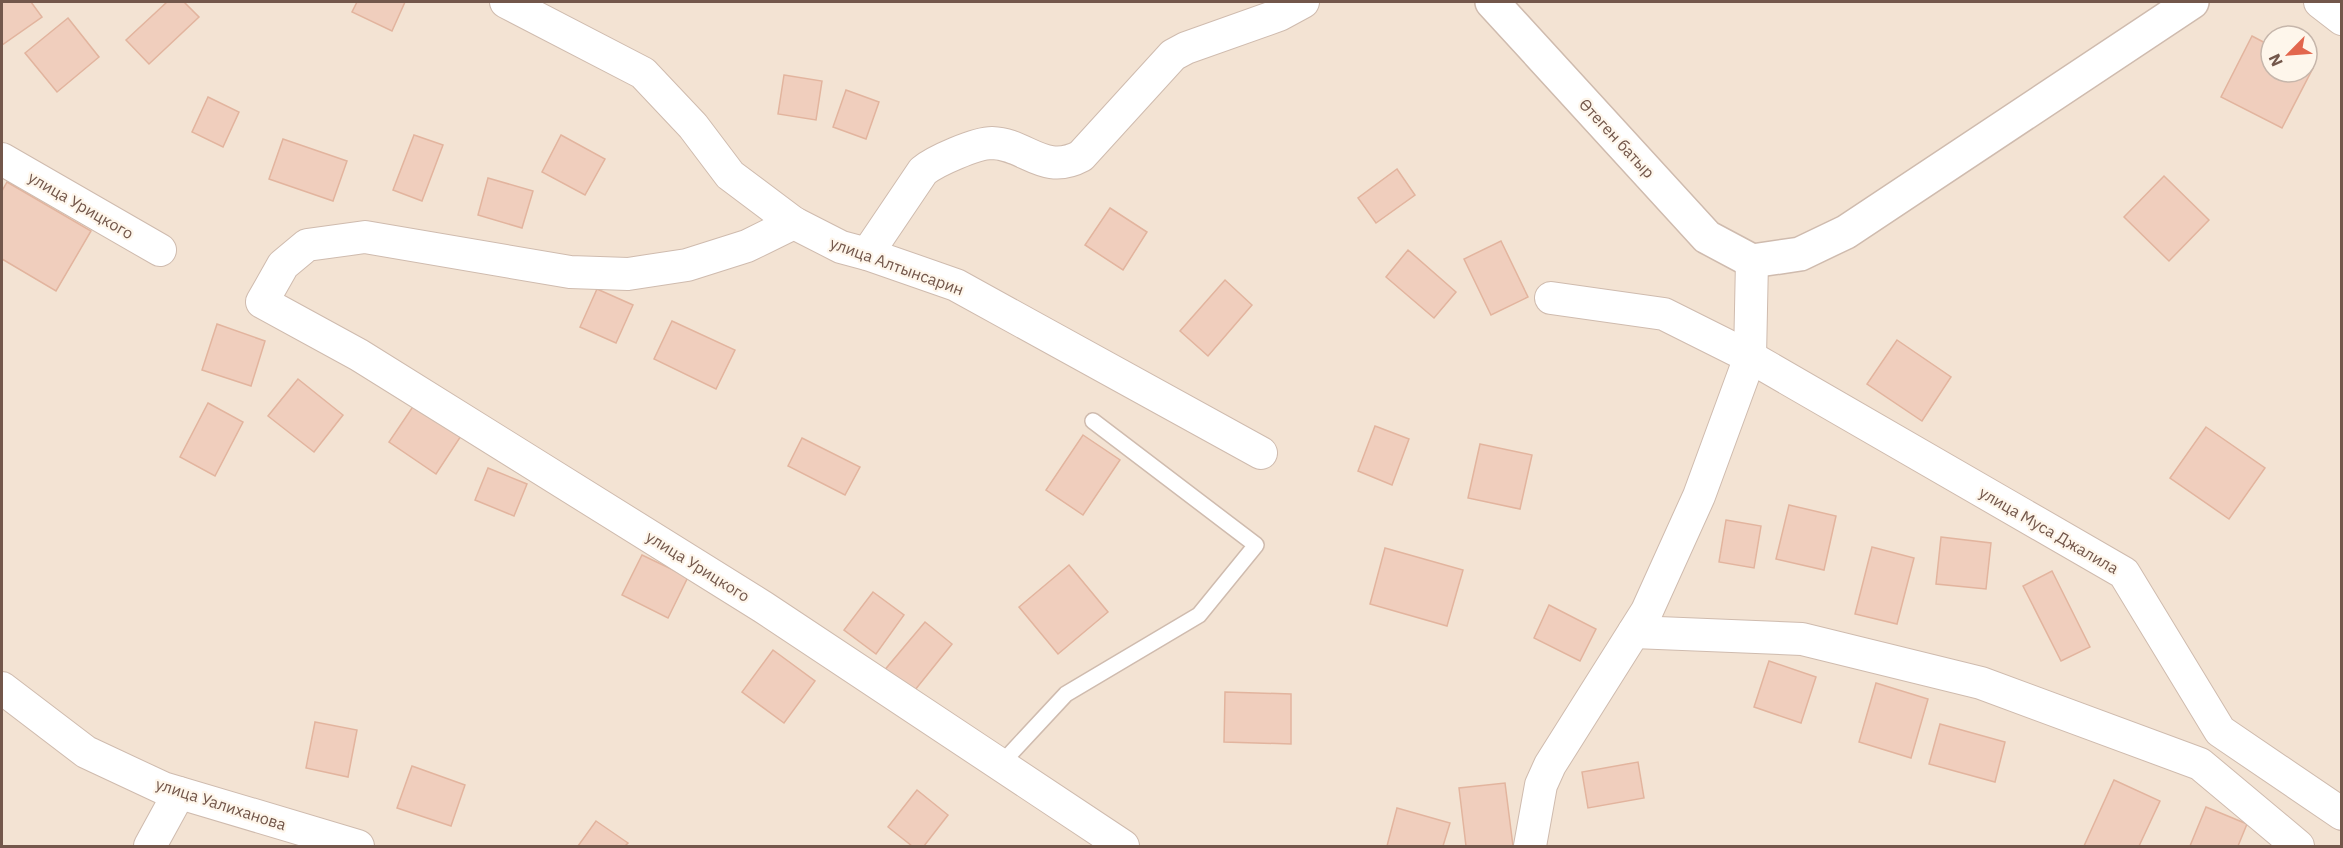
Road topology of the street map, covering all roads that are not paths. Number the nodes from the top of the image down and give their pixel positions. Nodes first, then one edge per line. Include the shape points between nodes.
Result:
1 (506, 2) edge
2 (1303, 2) edge
3 (1492, 2) edge
4 (2192, 2) edge
5 (2320, 2) edge
6 (2342, 19) edge
7 (2, 159) edge
8 (794, 223) junction
9 (160, 250) dead end
10 (867, 254) junction
11 (1752, 261) junction
12 (1551, 298) dead end
13 (1750, 357) junction
14 (1093, 421) dead end
15 (1261, 453) dead end
16 (1634, 632) junction
17 (2, 688) edge
18 (1000, 765) junction
19 (179, 793) junction
20 (2342, 814) edge
21 (150, 846) edge
22 (358, 846) edge
23 (1123, 846) edge
24 (1530, 846) edge
25 (2298, 846) edge

1 - 8 street, улица Алтынсарин via 643,73 693,126 730,175
2 - 10 street via 1173,55 1081,156 1068,163 1056,165 994,143 932,164 923,171
3 - 11 street, Өтеген батыр via 1707,237
4 - 11 street via 1846,232 1800,254
5 - 6 street
7 - 9 street, улица Урицкого
8 - 10 street, улица Алтынсарин via 841,248
8 - 18 street, улица Урицкого via 747,246 687,265 628,274 570,272 365,237 307,245 283,265 262,302 359,354 764,607
10 - 15 street, улица Алтынсарин via 956,285
11 - 13 street
12 - 13 street, улица Муса Джалила via 1664,314
13 - 16 street via 1699,496
13 - 20 street, улица Муса Джалила via 2124,573 2220,731
14 - 18 lane via 1256,545 1199,615 1066,694
16 - 24 street via 1550,765 1541,785
16 - 25 street via 1802,639 1981,683 2199,764
17 - 19 street, улица Уалиханова via 87,753
18 - 23 street, улица Урицкого
19 - 21 street
19 - 22 street, улица Уалиханова

